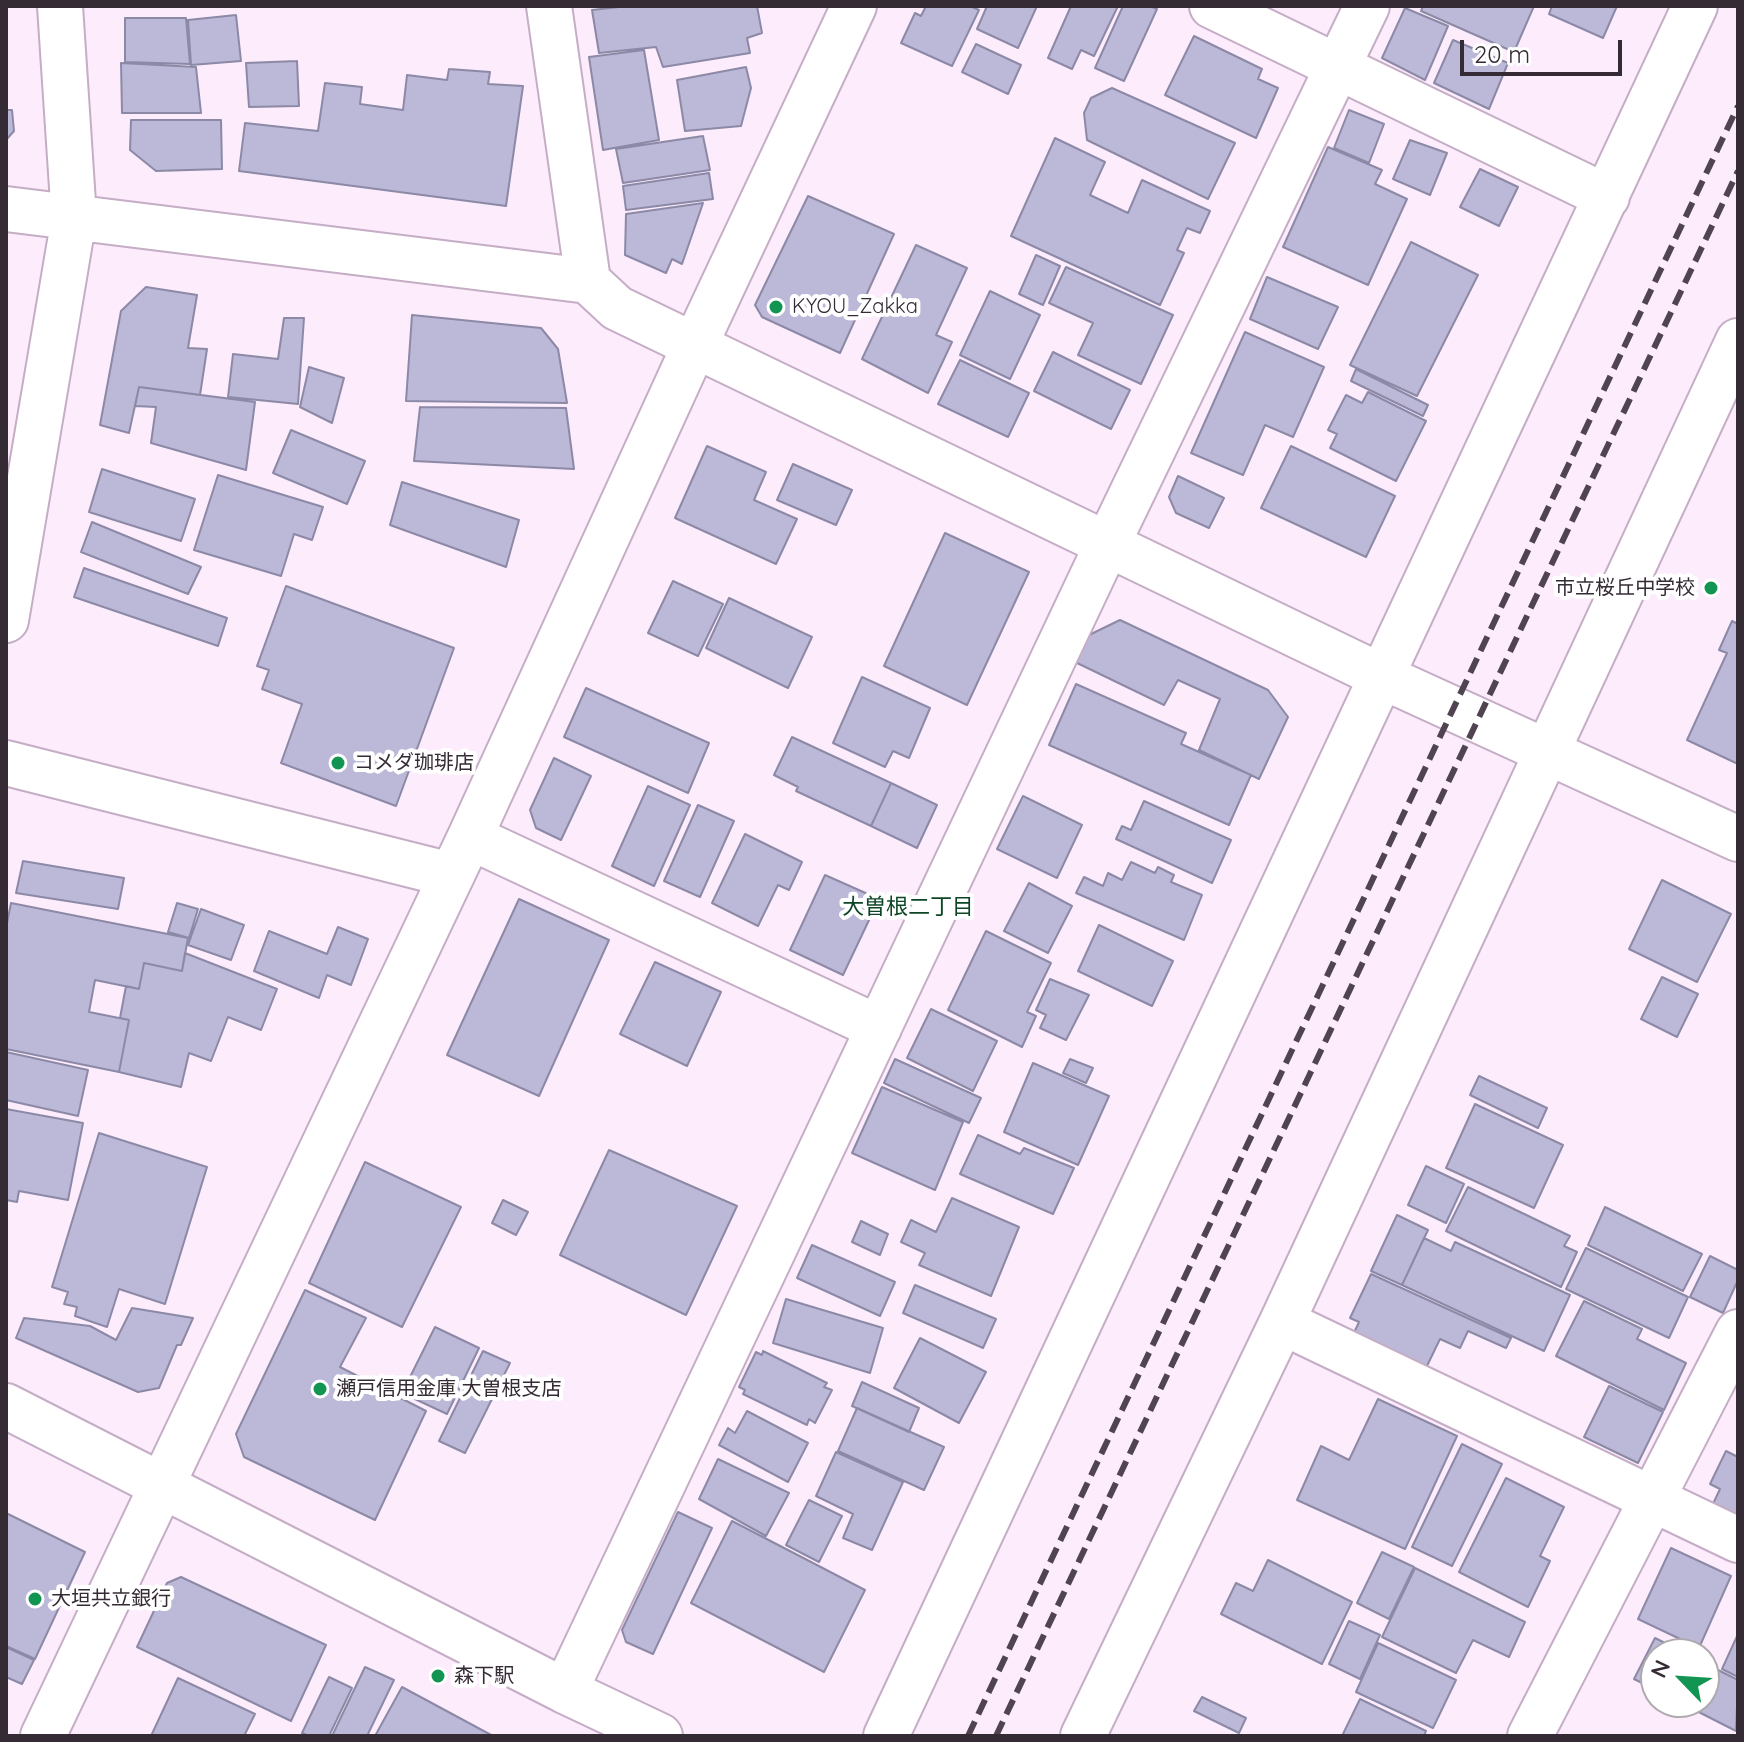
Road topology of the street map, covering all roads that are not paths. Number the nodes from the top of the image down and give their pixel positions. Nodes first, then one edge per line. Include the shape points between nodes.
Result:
1 (60, 6) edge
2 (549, 6) edge
3 (854, 6) edge
4 (1212, 6) edge
5 (1367, 6) edge
6 (1695, 6) edge
7 (1338, 67) junction
8 (1607, 197) junction
9 (6, 209) edge
10 (74, 218) junction
11 (588, 281) junction
12 (1738, 341) edge
13 (694, 347) junction
14 (1107, 545) junction
15 (6, 620) edge
16 (1381, 676) junction
17 (1547, 750) junction
18 (6, 763) edge
19 (1738, 839) edge
20 (460, 856) junction
21 (879, 1028) junction
22 (1282, 1322) junction
23 (1738, 1332) edge
24 (6, 1406) edge
25 (161, 1484) junction
26 (1652, 1498) junction
27 (1738, 1540) edge
28 (565, 1691) junction
29 (43, 1736) edge
30 (660, 1736) edge
31 (886, 1736) edge
32 (1083, 1736) edge
33 (1530, 1736) edge

1 - 10 street
2 - 11 street
3 - 13 street
4 - 7 street
5 - 7 street
6 - 8 street
7 - 8 street
7 - 14 street
8 - 16 street
9 - 10 street
10 - 11 street
10 - 15 street
11 - 13 street via 617,308
12 - 17 street
13 - 14 street
13 - 20 street
14 - 16 street
14 - 21 street
16 - 17 street
16 - 31 street
17 - 19 street
17 - 22 street
18 - 20 street
20 - 21 street
20 - 25 street
21 - 28 street
22 - 26 street
22 - 32 street
23 - 26 street
24 - 25 street
25 - 28 street
25 - 29 street
26 - 27 street
26 - 33 street
28 - 30 street

